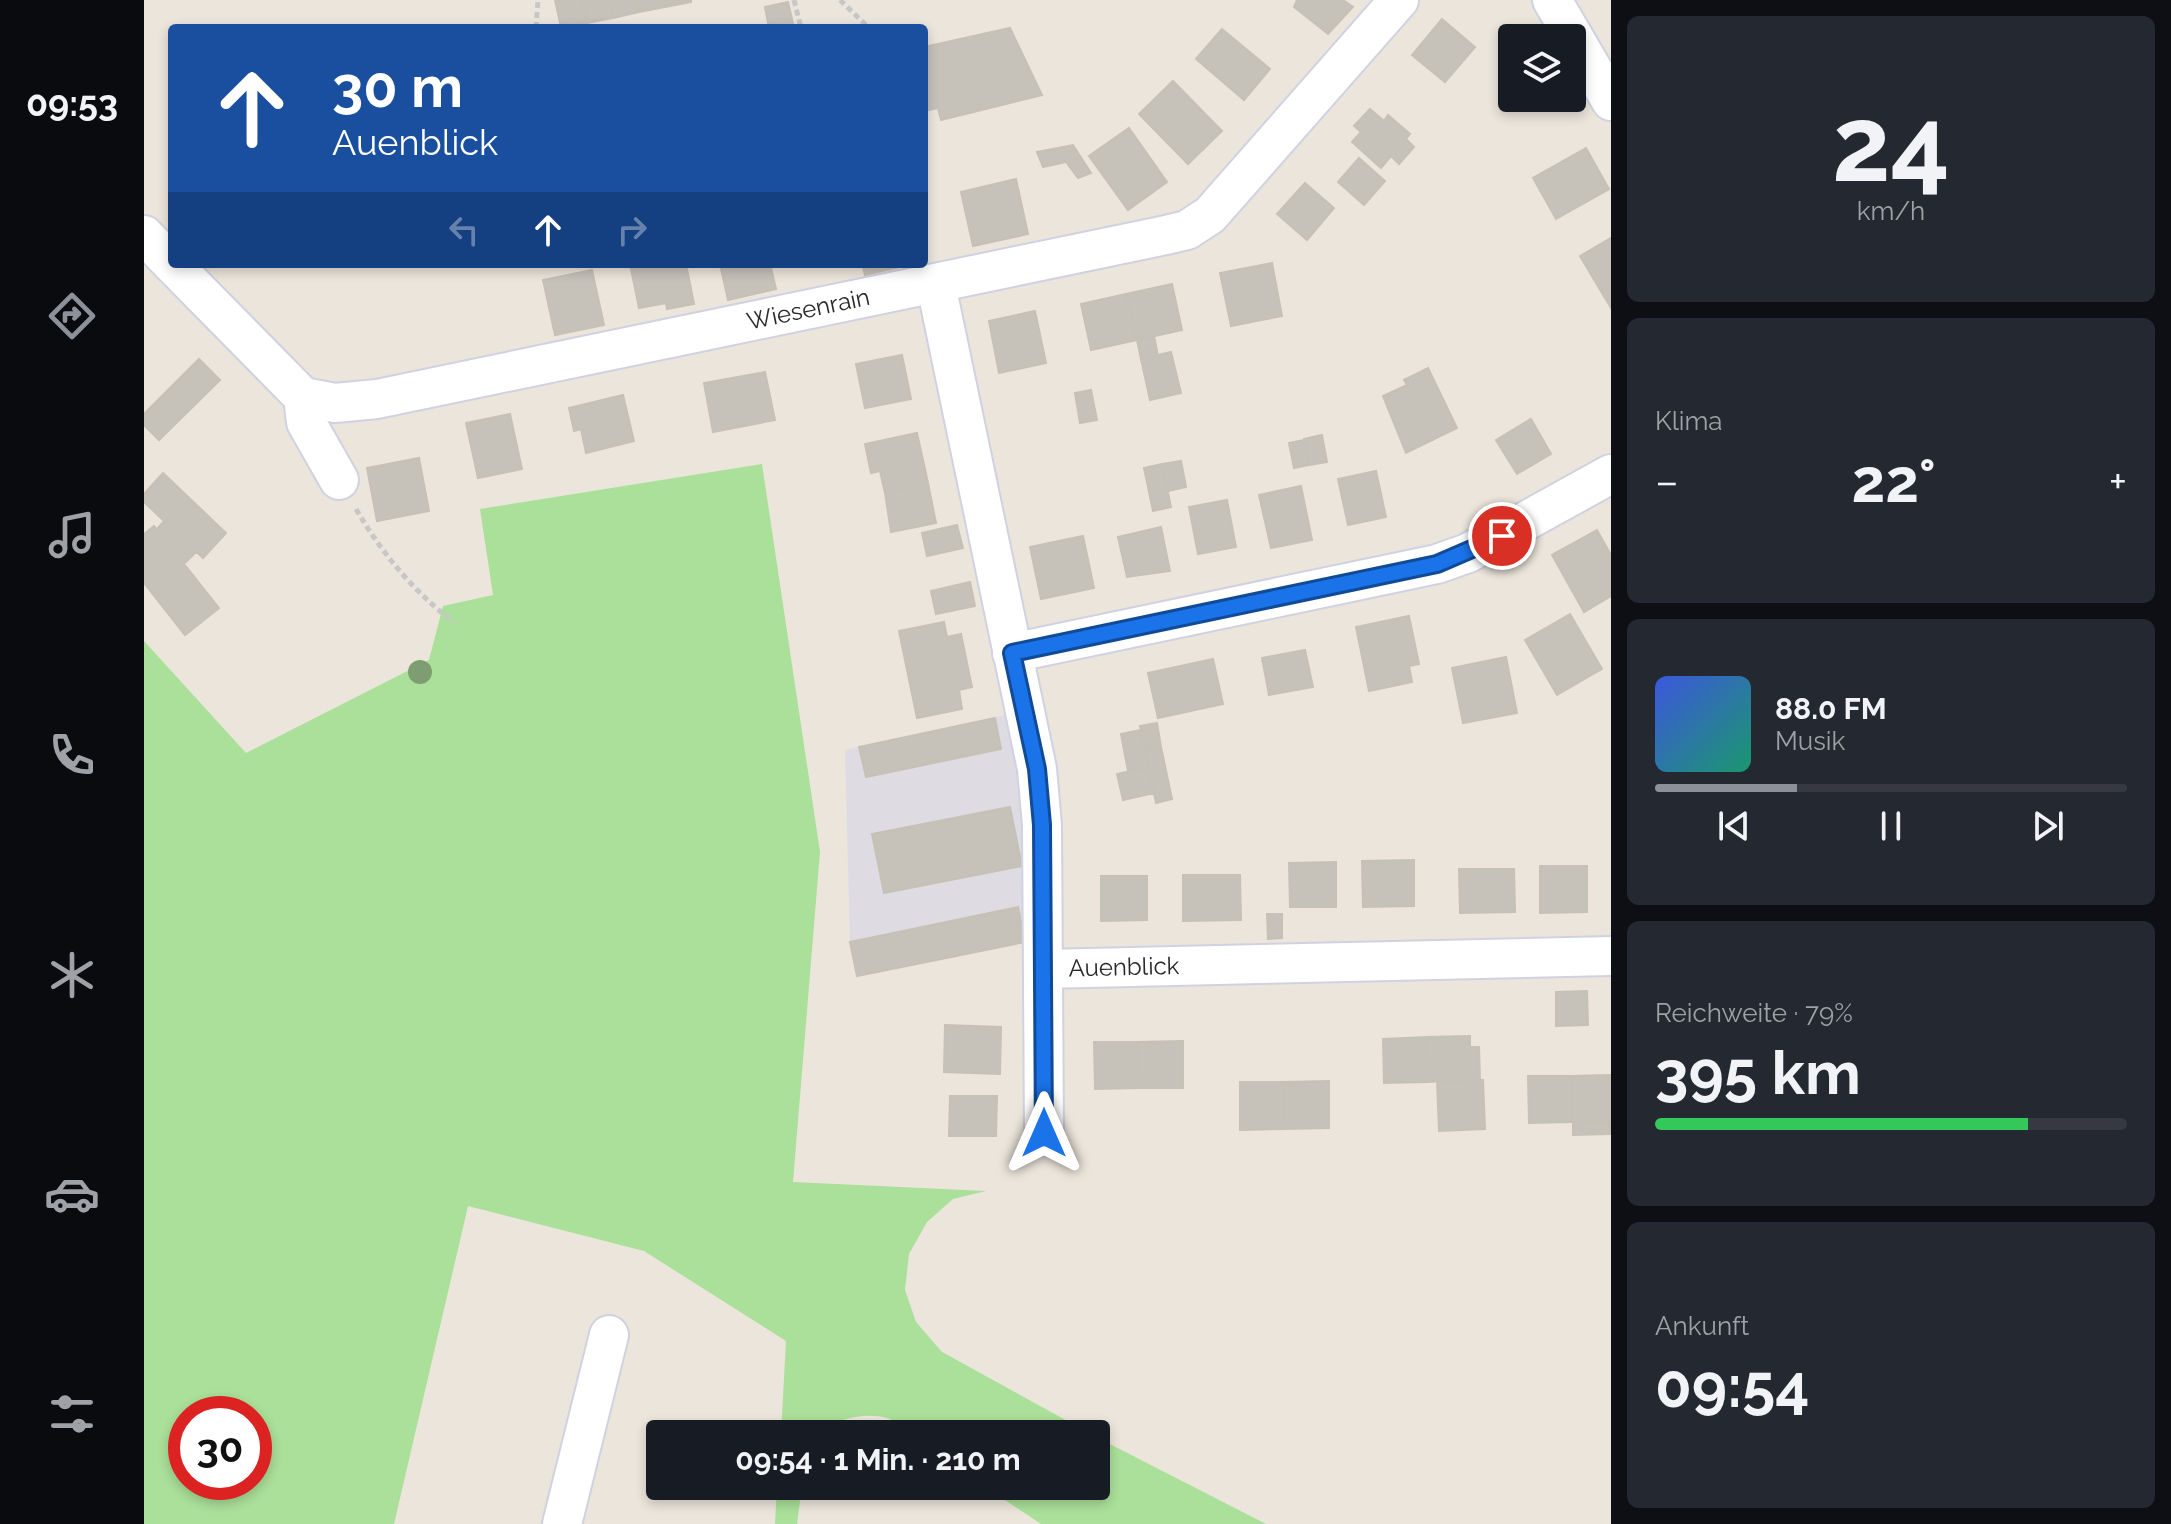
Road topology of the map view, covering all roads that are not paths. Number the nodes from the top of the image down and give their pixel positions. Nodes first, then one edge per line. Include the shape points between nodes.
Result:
1 (1399, 0) edge
2 (1552, 0) edge
3 (1611, 101) edge
4 (144, 235) edge
5 (168, 260) edge
6 (176, 268) edge
7 (936, 285) junction
8 (303, 397) junction
9 (1611, 474) edge
10 (339, 480) road end
11 (1012, 653) junction
12 (1611, 956) edge
13 (1044, 969) junction
14 (1044, 1133) dead end
15 (609, 1335) dead end
16 (562, 1524) edge

1 - 7 street, Wiesenrain via 1210,215 1187,230
2 - 3 street
4 - 5 street
6 - 8 street
7 - 8 street, Wiesenrain via 377,399 335,403
7 - 11 street, Auenblick
8 - 10 street via 306,422
9 - 11 street via 1491,542 1437,564
11 - 13 street, Auenblick via 1037,769
12 - 13 street, Auenblick
13 - 14 street
15 - 16 street

